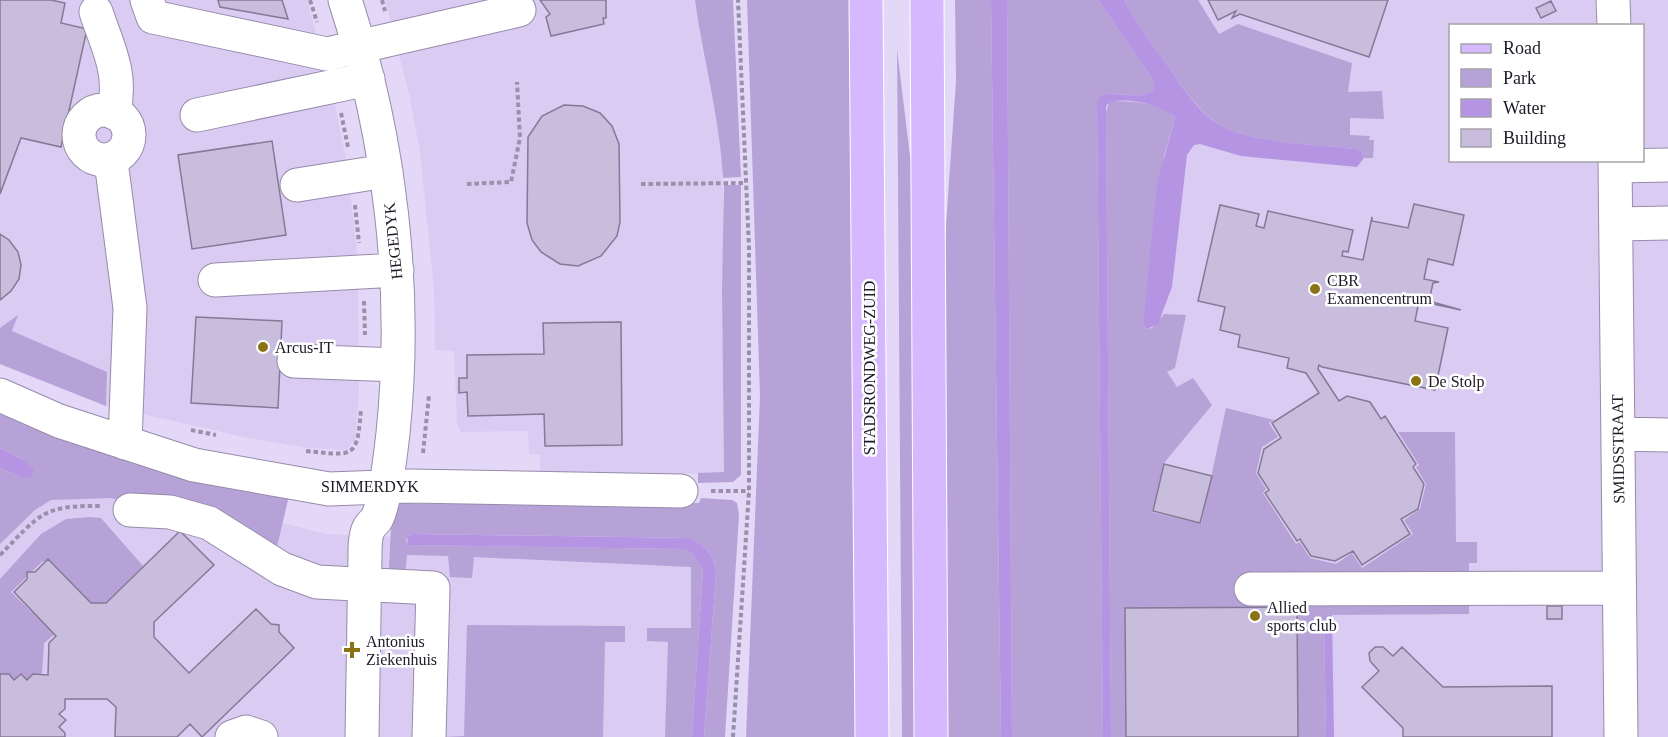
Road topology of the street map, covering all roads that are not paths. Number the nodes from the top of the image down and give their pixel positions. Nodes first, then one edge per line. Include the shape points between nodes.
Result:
1 (147, 0) edge
2 (345, 0) edge
3 (866, 0) edge
4 (927, 0) edge
5 (1613, 0) edge
6 (519, 10) dead end
7 (96, 12) dead end
8 (1614, 24) edge
9 (360, 46) junction
10 (331, 69) junction
11 (368, 79) junction
12 (197, 115) dead end
13 (1616, 163) edge
14 (1668, 165) edge
15 (386, 171) junction
16 (297, 185) dead end
17 (1668, 223) edge
18 (1616, 224) junction
19 (397, 270) junction
20 (215, 280) dead end
21 (294, 361) dead end
22 (382, 364) junction
23 (0, 395) edge
24 (1618, 434) junction
25 (1668, 435) edge
26 (125, 443) junction
27 (681, 491) road end
28 (381, 502) junction
29 (130, 510) road end
30 (374, 585) junction
31 (1619, 588) junction
32 (1251, 589) dead end
33 (232, 737) edge
34 (261, 737) edge
35 (362, 737) edge
36 (429, 737) edge
37 (872, 737) edge
38 (931, 737) edge
39 (1621, 737) edge

1 - 10 street via 153,17
2 - 9 street, HEGEDYK
3 - 37 main road, STADSRONDWEG-ZUID
4 - 38 main road
5 - 8 street
6 - 9 street
7 - 26 street via 117,73 119,88 114,113 126,123 129,132 124,149 111,161 130,308
9 - 10 street
9 - 11 street, HEGEDYK
10 - 11 street
10 - 12 street
11 - 15 street, HEGEDYK
13 - 14 street
13 - 18 street, SMIDSSTRAAT
15 - 16 street
15 - 19 street, HEGEDYK
17 - 18 street
18 - 24 street, SMIDSSTRAAT
19 - 20 street
19 - 22 street, HEGEDYK
21 - 22 street
22 - 28 street, HEGEDYK via 393,431
23 - 26 street, SIMMERDYK via 59,421
24 - 25 street
24 - 31 street, SMIDSSTRAAT
26 - 28 street, SIMMERDYK via 194,465
27 - 28 street, SIMMERDYK
28 - 30 street, HEGEDYK via 368,530
29 - 30 street via 170,512 209,523 282,570 317,582
30 - 35 street, HEGEDYK
30 - 36 street via 434,588
31 - 32 street
31 - 39 street, SMIDSSTRAAT
33 - 34 street via 246,732

